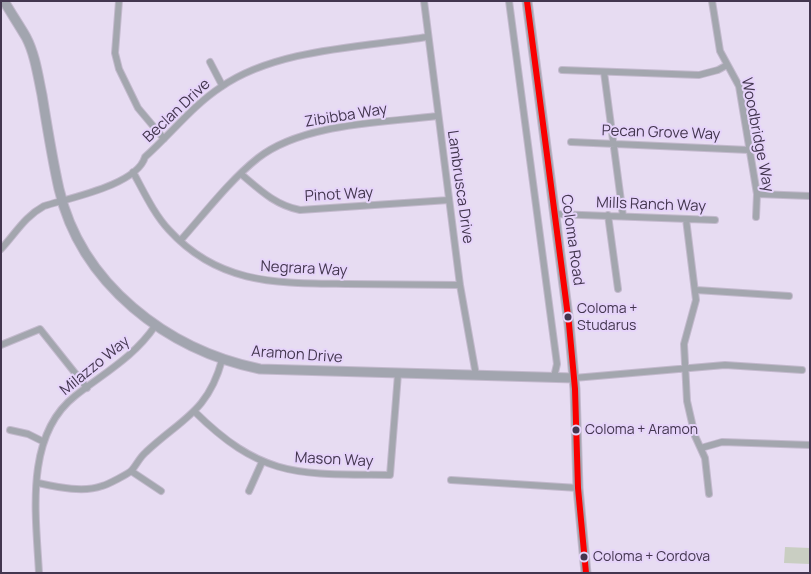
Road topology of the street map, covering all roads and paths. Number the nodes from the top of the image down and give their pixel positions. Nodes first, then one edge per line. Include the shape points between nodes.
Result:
1 (4, 1) edge
2 (119, 1) edge
3 (424, 1) edge
4 (509, 1) edge
5 (527, 1) edge
6 (712, 1) edge
7 (427, 38) junction
8 (210, 62) dead end
9 (727, 65) junction
10 (562, 70) dead end
11 (604, 72) junction
12 (222, 85) junction
13 (437, 116) junction
14 (164, 139) junction
15 (571, 142) dead end
16 (614, 144) junction
17 (749, 150) junction
18 (133, 172) junction
19 (241, 174) junction
20 (757, 194) junction
21 (810, 196) edge
22 (62, 200) junction
23 (449, 200) junction
24 (555, 214) junction
25 (608, 215) junction
26 (623, 216) junction
27 (756, 217) dead end
28 (686, 219) junction
29 (716, 220) dead end
30 (180, 241) junction
31 (1, 249) edge
32 (460, 286) junction
33 (618, 289) dead end
34 (696, 290) junction
35 (789, 296) dead end
36 (155, 326) junction
37 (1, 345) edge
38 (222, 360) junction
39 (686, 368) junction
40 (802, 370) dead end
41 (398, 374) junction
42 (476, 374) junction
43 (554, 377) junction
44 (574, 378) junction
45 (87, 388) junction
46 (195, 412) junction
47 (10, 430) dead end
48 (44, 442) junction
49 (810, 445) edge
50 (701, 448) junction
51 (262, 462) junction
52 (131, 471) junction
53 (451, 480) dead end
54 (38, 483) junction
55 (578, 488) junction
56 (161, 491) dead end
57 (250, 491) dead end
58 (709, 494) dead end
59 (39, 573) edge
60 (586, 573) edge

1 - 22 street, Aramon Drive via 26,38 34,59
2 - 14 street via 115,53 119,69 138,108
3 - 7 street, Lambrusca Drive
4 - 43 street, Coloma Road via 557,364
5 - 24 street, Coloma Road
6 - 9 street, Woodbridge Way via 719,44
7 - 12 street, Beclan Drive via 291,57 247,72
7 - 13 street, Lambrusca Drive
8 - 12 street
9 - 11 street via 699,75
9 - 17 street, Woodbridge Way via 737,82
10 - 11 street
11 - 16 street
12 - 14 street, Beclan Drive
13 - 19 street, Zibibba Way via 303,135 270,150
13 - 23 street, Lambrusca Drive
14 - 18 street, Beclan Drive
15 - 16 street, Pecan Grove Way
16 - 17 street, Pecan Grove Way
16 - 26 street
17 - 20 street, Woodbridge Way
18 - 22 street, Beclan Drive via 102,188
18 - 30 street, Negrara Way via 158,217
19 - 23 street, Pinot Way via 269,198 300,210
19 - 30 street, Zibibba Way
20 - 21 street
20 - 27 street, Woodbridge Way
22 - 31 street, Beclan Drive via 28,216
22 - 36 street, Aramon Drive via 77,239 91,260 125,300
23 - 32 street, Lambrusca Drive
24 - 25 street, Mills Ranch Way
24 - 44 street, Coloma Road
25 - 26 street, Mills Ranch Way
25 - 33 street
26 - 28 street, Mills Ranch Way
28 - 29 street, Mills Ranch Way
28 - 34 street
30 - 32 street, Negrara Way via 216,266 264,281
32 - 42 street, Lambrusca Drive
34 - 35 street
34 - 39 street via 695,306 685,335
36 - 38 street, Aramon Drive
36 - 45 street, Milazzo Way via 131,355
37 - 45 street via 40,329
38 - 41 street, Aramon Drive via 267,369
38 - 46 street via 213,385
39 - 40 street via 725,365
39 - 44 street
39 - 50 street via 690,418
41 - 42 street, Aramon Drive
41 - 51 street, Mason Way via 390,475 303,473
42 - 43 street, Aramon Drive
43 - 44 street, Aramon Drive
44 - 55 street, Coloma Road
45 - 48 street, Milazzo Way via 61,411
46 - 51 street, Mason Way via 216,433
46 - 52 street via 145,452
47 - 48 street
48 - 54 street, Milazzo Way
49 - 50 street via 722,442
50 - 58 street via 708,469
51 - 57 street
52 - 54 street via 99,488
52 - 56 street
53 - 55 street
54 - 59 street, Milazzo Way
55 - 60 street, Coloma Road

